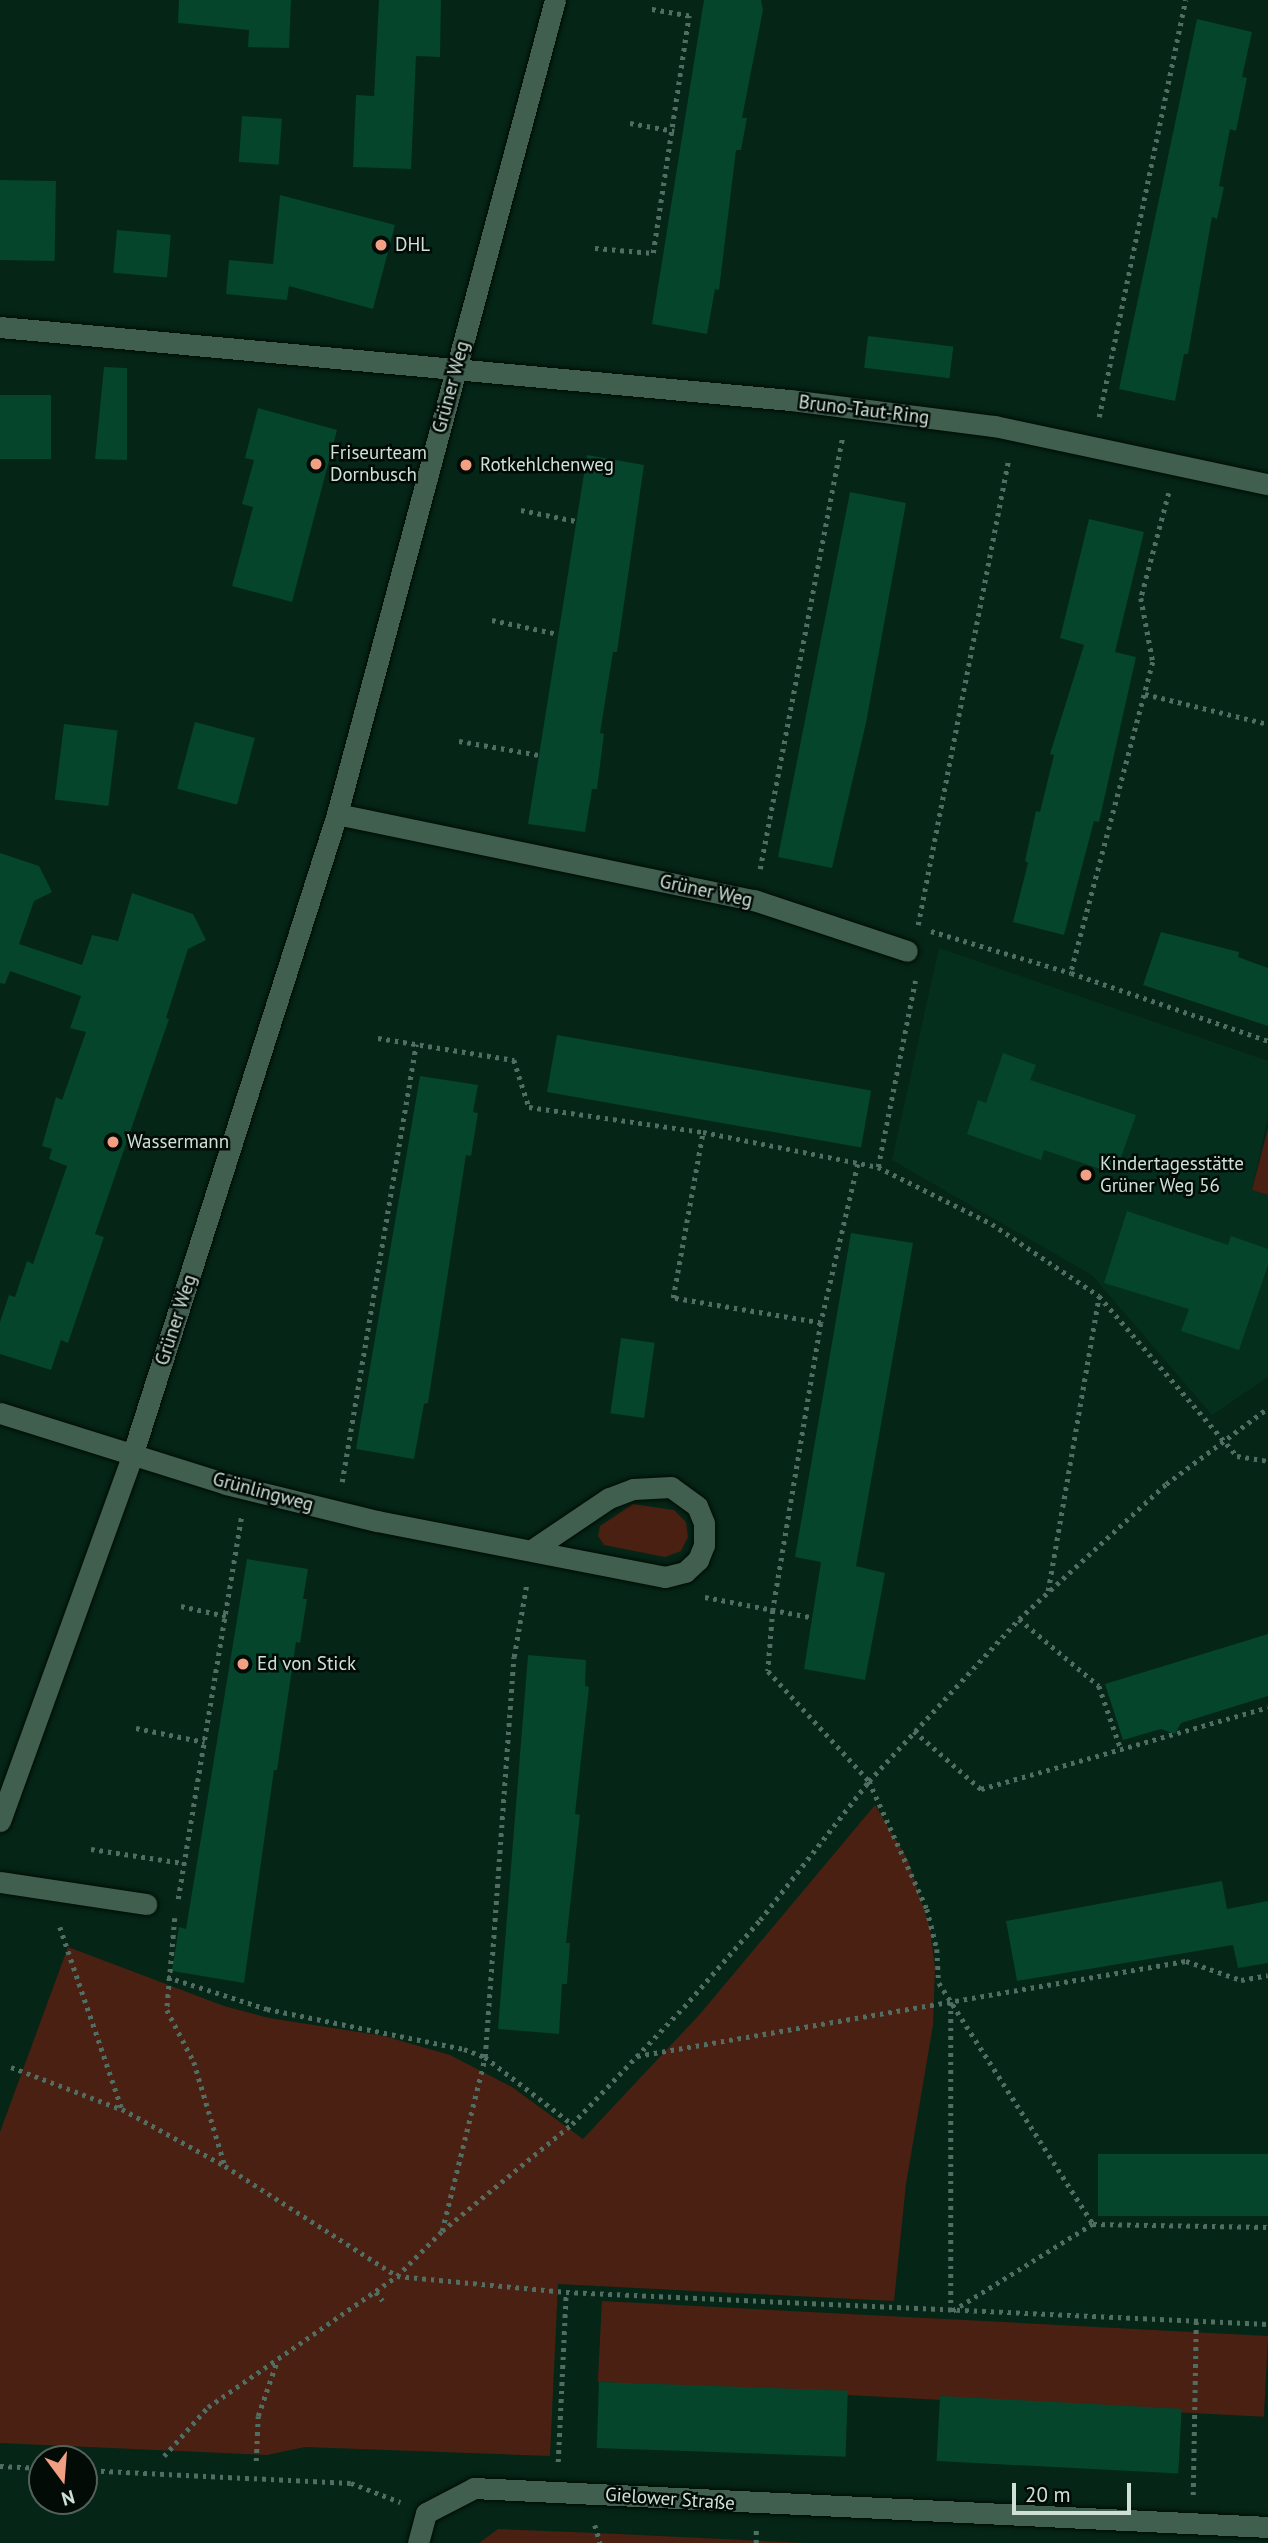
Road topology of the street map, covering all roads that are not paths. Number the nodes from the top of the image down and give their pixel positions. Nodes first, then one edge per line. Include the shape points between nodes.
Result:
1 (555, 0) edge
2 (0, 327) edge
3 (455, 371) junction
4 (1268, 484) edge
5 (337, 814) junction
6 (916, 953) road end
7 (0, 1413) edge
8 (133, 1452) junction
9 (532, 1550) junction
10 (0, 1821) edge
11 (0, 1882) edge
12 (146, 1904) dead end
13 (1268, 2527) edge
14 (418, 2543) edge

1 - 3 street, Grüner Weg
2 - 3 street
3 - 4 street, Bruno-Taut-Ring via 790,400 994,426
3 - 5 street, Grüner Weg
5 - 6 street, Grüner Weg via 754,900
5 - 8 street, Grüner Weg
7 - 8 street, Grünlingweg
8 - 9 street, Grünlingweg via 226,1484 377,1521
8 - 10 street, Grüner Weg
9 - 9 street, Grünlingweg via 665,1577 685,1572 698,1560 704,1545 704,1523 697,1506 671,1487 633,1489 609,1498
11 - 12 street
13 - 14 street, Gielower Straße via 474,2488 426,2513

